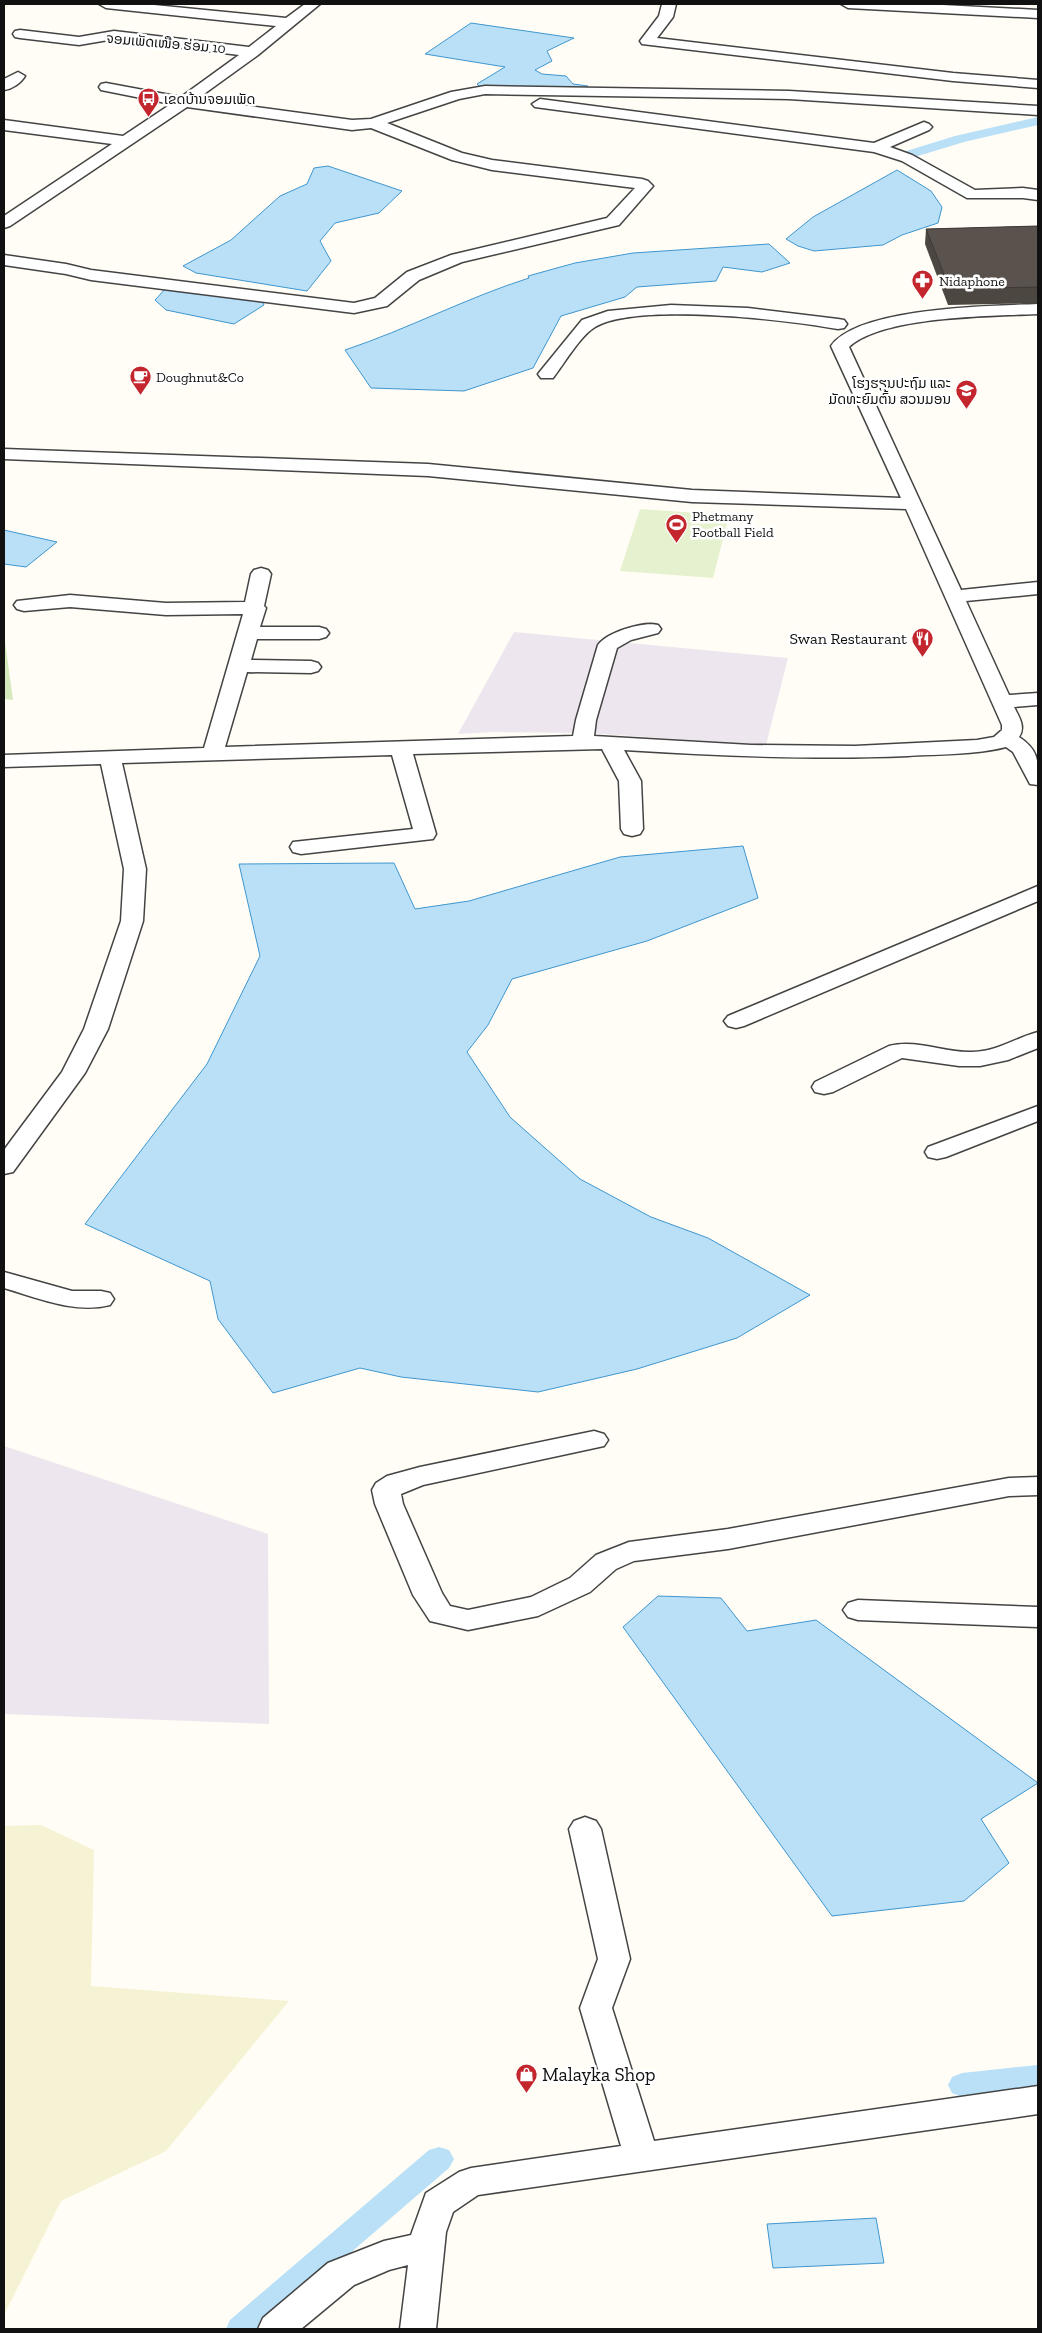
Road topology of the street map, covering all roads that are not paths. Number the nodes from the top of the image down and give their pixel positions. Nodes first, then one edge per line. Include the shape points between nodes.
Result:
1 (106, 4) edge
2 (313, 4) edge
3 (670, 4) edge
4 (848, 4) edge
5 (1038, 14) edge
6 (288, 23) junction
7 (20, 34) dead end
8 (253, 52) junction
9 (4, 74) edge
10 (1038, 84) edge
11 (4, 86) edge
12 (106, 87) dead end
13 (466, 92) junction
14 (184, 102) junction
15 (1038, 111) edge
16 (373, 123) junction
17 (4, 125) edge
18 (924, 127) dead end
19 (128, 141) junction
20 (876, 148) junction
21 (1038, 195) edge
22 (4, 223) edge
23 (4, 260) edge
24 (1038, 309) edge
25 (843, 330) junction
26 (547, 374) dead end
27 (4, 454) edge
28 (913, 504) junction
29 (261, 574) dead end
30 (1038, 588) edge
31 (955, 596) junction
32 (24, 605) dead end
33 (256, 608) junction
34 (651, 628) dead end
35 (249, 633) junction
36 (319, 633) dead end
37 (240, 666) junction
38 (311, 667) dead end
39 (1038, 699) edge
40 (1002, 702) junction
41 (1007, 738) junction
42 (583, 742) junction
43 (609, 743) junction
44 (401, 749) junction
45 (213, 754) junction
46 (110, 757) junction
47 (4, 761) edge
48 (1038, 779) edge
49 (632, 829) dead end
50 (302, 847) dead end
51 (1038, 893) edge
52 (736, 1021) dead end
53 (1038, 1039) edge
54 (824, 1087) dead end
55 (1038, 1113) edge
56 (937, 1152) dead end
57 (4, 1167) edge
58 (4, 1280) edge
59 (101, 1299) dead end
60 (594, 1440) dead end
61 (1038, 1486) edge
62 (858, 1610) dead end
63 (1038, 1617) edge
64 (585, 1829) dead end
65 (1038, 2100) edge
66 (642, 2158) junction
67 (426, 2246) junction
68 (276, 2329) edge
69 (418, 2329) edge

1 - 6 street
2 - 6 street
3 - 10 street via 666,16 646,41
4 - 5 street
6 - 8 street
7 - 8 street, ຈອມເພັດເໜືອ ຮ່ອມ 10 via 79,41 114,35
8 - 14 street
9 - 11 street via 18,76
12 - 14 street
13 - 15 street via 789,95
13 - 16 street
13 - 20 street
14 - 16 street via 352,125
14 - 19 street
16 - 23 street via 457,157 492,165 645,186 613,222 457,258 413,276 381,302 354,308 91,275 66,268
17 - 19 street
18 - 20 street
19 - 22 street
20 - 21 street via 907,158 973,195
24 - 25 street via 945,314
25 - 26 street via 807,319 709,312 645,311 610,315 588,325
25 - 28 street via 840,346
27 - 28 street via 419,469 692,496
28 - 31 street
29 - 33 street
30 - 31 street
31 - 40 street
32 - 33 street via 70,601 166,609
33 - 35 street
34 - 42 street via 608,645 586,720
35 - 36 street
35 - 37 street
37 - 38 street
37 - 45 street
39 - 40 street
40 - 41 street via 1012,725 1012,732
41 - 43 street via 977,746 855,752 751,751
41 - 48 street via 1022,748
42 - 43 street
42 - 44 street
43 - 49 street via 630,781
44 - 45 street
44 - 50 street via 425,834
45 - 46 street
46 - 47 street
46 - 57 street via 136,869 132,921 87,1047 73,1073
51 - 52 street
53 - 54 street via 986,1059 960,1059 910,1050 897,1052
55 - 56 street
58 - 59 street via 71,1299
60 - 61 street via 420,1476 386,1490 428,1595 440,1614 468,1620 538,1606 580,1586 606,1562 629,1552 728,1539 1008,1487
62 - 63 street
64 - 66 street via 614,1959 596,2008
65 - 66 street
66 - 67 street via 471,2182 438,2203
67 - 68 street via 384,2256 341,2274
67 - 69 street

